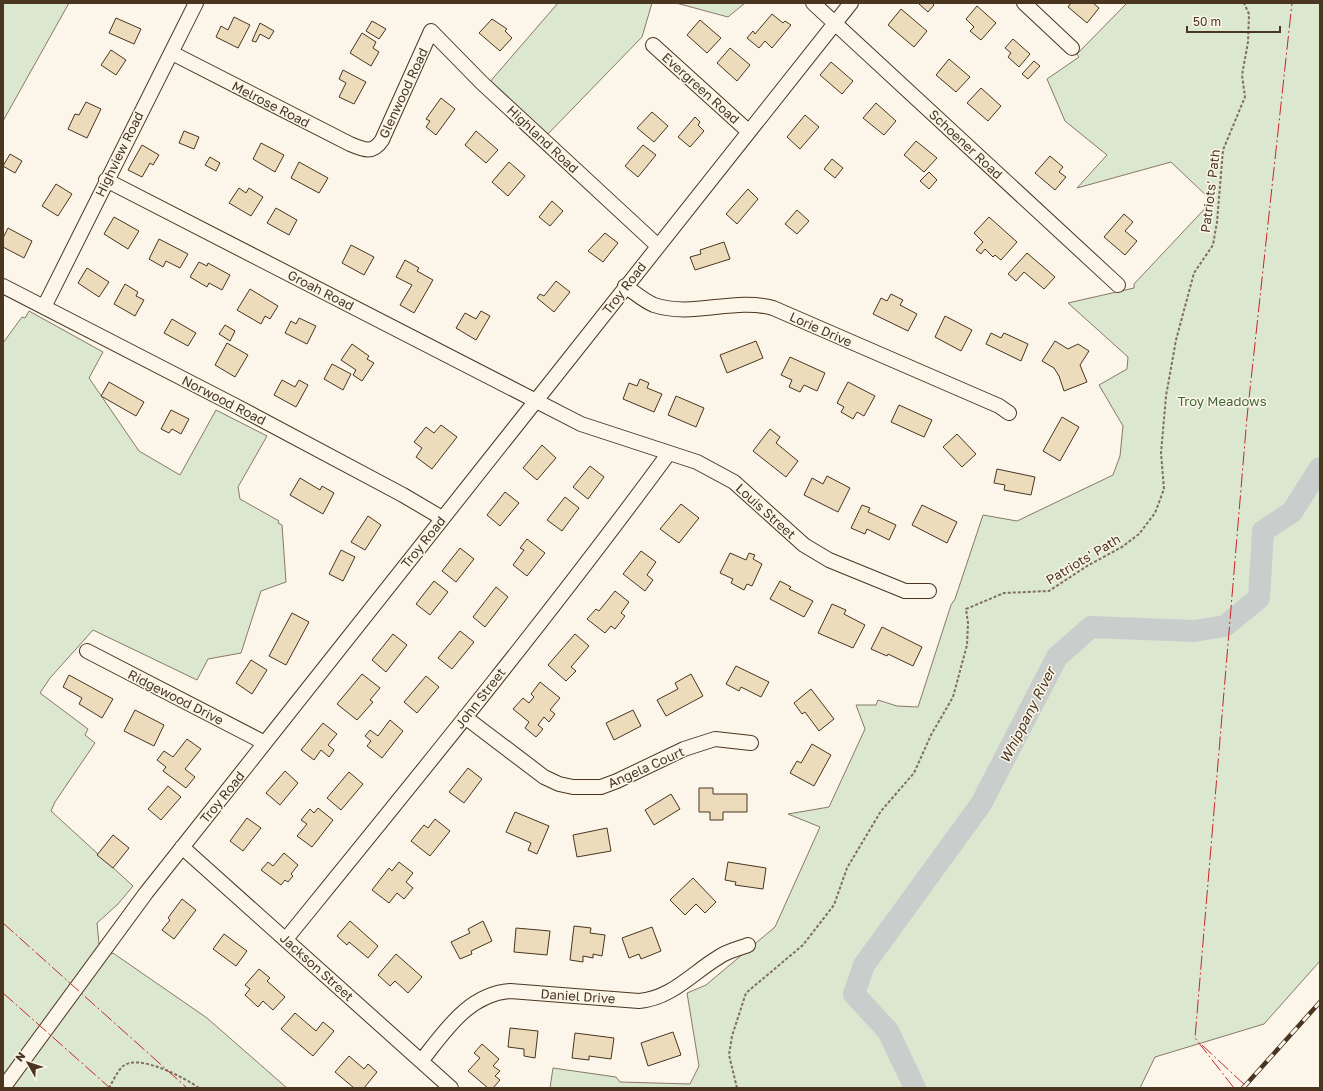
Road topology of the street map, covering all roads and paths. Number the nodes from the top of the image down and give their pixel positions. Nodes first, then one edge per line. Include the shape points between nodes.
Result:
1 (196, 3) edge
2 (813, 3) edge
3 (851, 3) edge
4 (1024, 3) edge
5 (1244, 3) edge
6 (834, 22) junction
7 (430, 32) joint
8 (653, 45) dead end
9 (1072, 48) dead end
10 (172, 53) junction
11 (748, 131) junction
12 (371, 151) joint
13 (106, 180) junction
14 (658, 246) junction
15 (1118, 285) dead end
16 (3, 286) edge
17 (625, 286) junction
18 (44, 307) junction
19 (536, 400) junction
20 (1009, 412) dead end
21 (669, 453) junction
22 (442, 518) junction
23 (929, 591) dead end
24 (87, 651) dead end
25 (465, 717) junction
26 (265, 743) junction
27 (751, 743) dead end
28 (182, 847) junction
29 (286, 939) junction
30 (748, 945) dead end
31 (422, 1060) junction
32 (3, 1088) edge
33 (110, 1088) edge
34 (199, 1088) edge
35 (451, 1088) edge
36 (737, 1088) edge

1 - 10 street, Highview Road
2 - 6 street, Schoener Road
3 - 6 street, Troy Road
4 - 9 street
5 - 36 path, Patriots' Path via 1250,14 1242,75 1245,97 1223,150 1213,245 1194,273 1176,340 1166,396 1161,453 1164,489 1155,512 1139,534 1122,547 1049,591 1004,594 966,609 967,645 953,697 931,735 914,773 877,817 847,868 834,905 803,945 746,993 732,1036 729,1055
6 - 11 street, Troy Road
6 - 15 street, Schoener Road
7 - 12 street, Glenwood Road via 382,140 378,147
7 - 14 street, Highland Road
8 - 11 street, Evergreen Road
10 - 12 street, Melrose Road via 362,150
10 - 13 street, Highview Road
11 - 14 street, Troy Road
13 - 18 street, Highview Road
13 - 19 street, Groah Road
14 - 17 street, Troy Road
16 - 18 street, Norwood Road
17 - 19 street, Troy Road
17 - 20 street, Lorie Drive via 653,304 671,308 748,303 773,308
18 - 22 street, Norwood Road via 368,476
19 - 21 street, Louis Street via 581,424
19 - 22 street, Troy Road
21 - 23 street, Louis Street via 697,462 734,482 804,545 829,560 905,591
21 - 25 street, John Street
22 - 26 street, Troy Road
24 - 26 street, Ridgewood Drive
25 - 27 street, Angela Court via 544,777 573,788 601,787 715,739
25 - 29 street, John Street
26 - 28 street, Troy Road
28 - 29 street, Jackson Street
28 - 32 street, Troy Road
29 - 31 street, Jackson Street
30 - 31 street, Daniel Drive via 720,956 664,995 648,1000 510,991 492,994 469,1006
31 - 35 street, Jackson Street
33 - 34 path via 123,1066 129,1062 139,1061 185,1078

